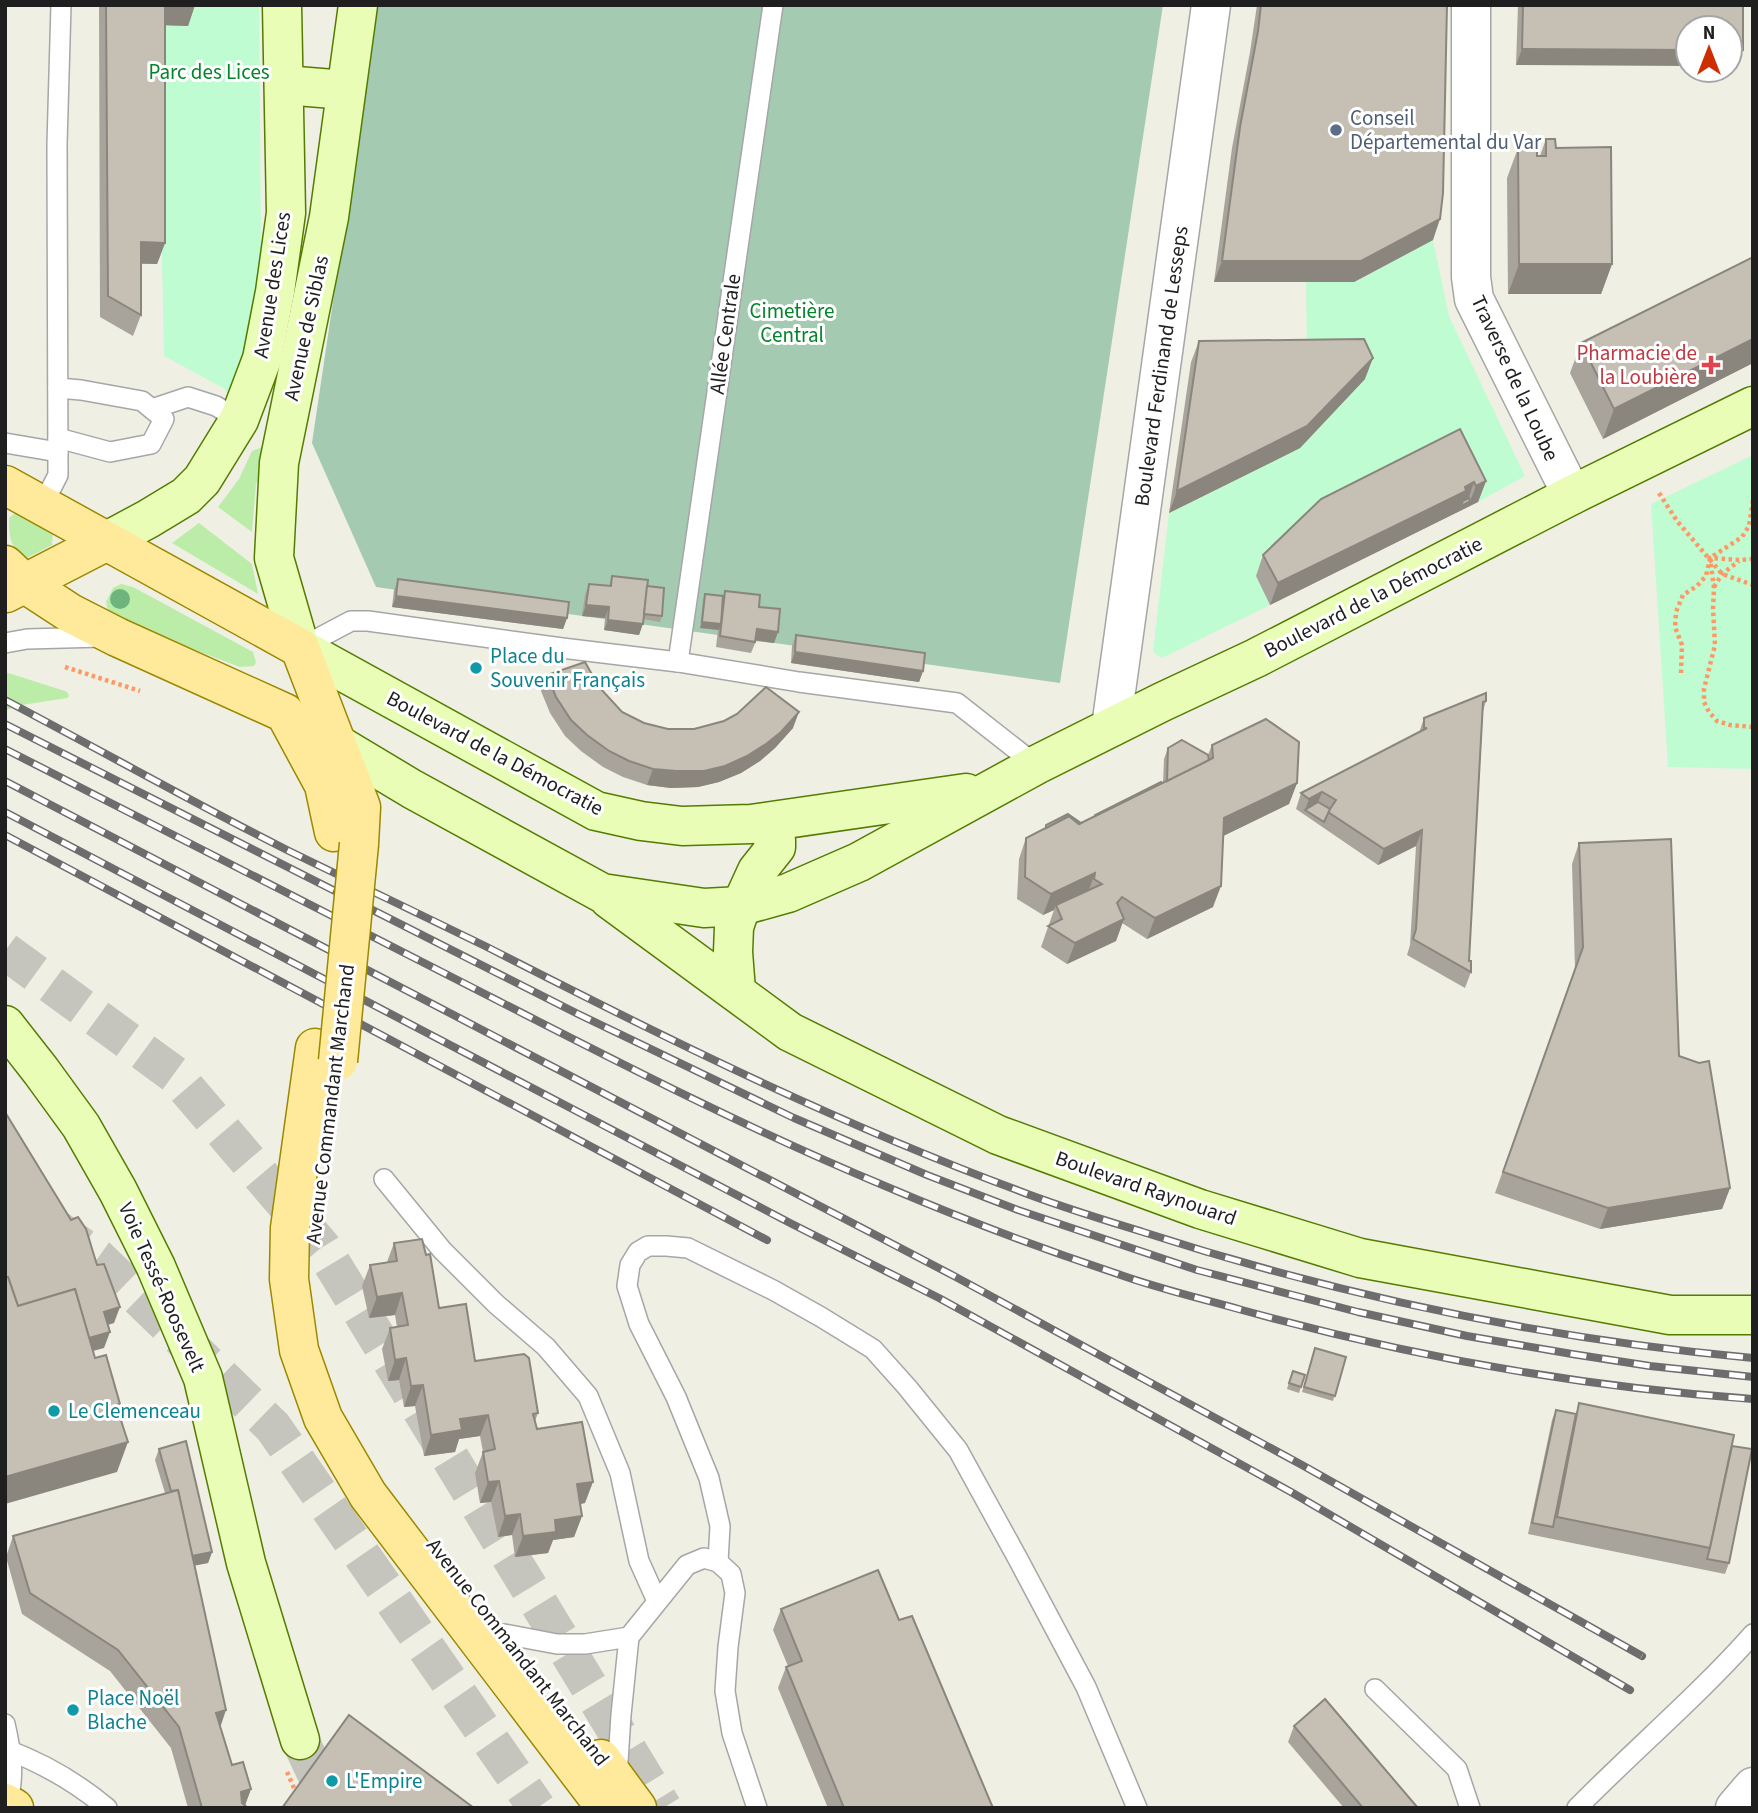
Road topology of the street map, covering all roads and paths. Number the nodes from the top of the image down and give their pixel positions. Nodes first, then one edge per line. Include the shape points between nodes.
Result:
1 (61, 5) edge
2 (282, 5) edge
3 (358, 5) edge
4 (774, 5) edge
5 (1211, 5) edge
6 (1471, 5) edge
7 (284, 85) junction
8 (346, 90) junction
9 (58, 388) junction
10 (1753, 406) edge
11 (152, 409) junction
12 (228, 413) junction
13 (5, 443) edge
14 (58, 445) junction
15 (5, 485) edge
16 (1572, 495) junction
17 (1662, 499) dead end
18 (1753, 500) edge
19 (42, 506) junction
20 (107, 541) junction
21 (1710, 558) junction
22 (1753, 559) edge
23 (1741, 560) junction
24 (1722, 574) junction
25 (11, 580) edge
26 (1753, 585) edge
27 (1714, 588) junction
28 (117, 637) junction
29 (5, 643) edge
30 (300, 648) junction
31 (678, 662) junction
32 (1681, 673) dead end
33 (285, 713) junction
34 (1111, 727) junction
35 (1753, 727) edge
36 (335, 742) junction
37 (1035, 765) junction
38 (412, 789) junction
39 (993, 789) junction
40 (762, 823) junction
41 (351, 828) junction
42 (602, 893) junction
43 (741, 905) junction
44 (736, 991) junction
45 (5, 1026) edge
46 (326, 1054) junction
47 (384, 1179) dead end
48 (1753, 1315) edge
49 (718, 1562) junction
50 (657, 1601) junction
51 (504, 1634) junction
52 (1753, 1634) edge
53 (629, 1637) junction
54 (1375, 1689) dead end
55 (5, 1724) edge
56 (300, 1740) tunnel mouth
57 (9, 1751) edge
58 (1753, 1787) edge
59 (620, 1799) edge
60 (8, 1806) edge
61 (107, 1808) edge
62 (757, 1808) edge
63 (1137, 1808) edge
64 (1470, 1808) edge
65 (1577, 1808) edge
66 (1735, 1808) edge

1 - 9 lane
2 - 7 street, Avenue des Lices
3 - 8 street, Avenue de Siblas
4 - 31 lane, Allée Centrale
5 - 34 street, Boulevard Ferdinand de Lesseps
6 - 16 street, Traverse de la Loube via 1474,299
7 - 8 street
7 - 12 street, Avenue des Lices via 286,213 275,292 262,359
8 - 30 street, Avenue de Siblas via 329,217 279,463 274,558
9 - 11 lane via 142,401
9 - 14 lane
10 - 16 street, Boulevard de la Démocratie
11 - 12 lane via 188,397
11 - 14 lane via 164,419 151,444 110,452
12 - 20 street, Avenue des Lices via 201,480 186,496
13 - 14 lane
14 - 19 lane via 58,475
15 - 19 main road
16 - 34 street, Boulevard de la Démocratie
17 - 21 path
18 - 21 path via 1749,526 1742,537
19 - 20 main road
20 - 25 main road
20 - 30 main road
21 - 23 path
21 - 24 path
21 - 27 path
21 - 32 path via 1706,576 1683,595 1676,611
22 - 23 path
23 - 24 path
24 - 26 path
24 - 27 path
25 - 28 main road
27 - 35 path via 1715,645 1704,702 1717,721
28 - 29 lane
28 - 33 main road
30 - 31 lane via 351,621 368,621
30 - 36 main road, Avenue Commandant Marchand
30 - 40 street, Boulevard de la Démocratie via 596,811 681,826
31 - 37 lane via 957,703
33 - 36 street, Boulevard de la Démocratie
33 - 41 main road
34 - 37 street, Boulevard de la Démocratie
36 - 38 street, Boulevard de la Démocratie
36 - 41 main road, Avenue Commandant Marchand
37 - 39 street, Boulevard de la Démocratie
38 - 41 street
38 - 42 street, Boulevard de la Démocratie
39 - 40 street, Boulevard de la Démocratie
39 - 43 street, Boulevard de la Démocratie via 859,862 788,893
40 - 43 street via 776,840 776,847 757,871
41 - 46 main road, Avenue Commandant Marchand, bridge
42 - 43 street, Boulevard de la Démocratie via 704,908
42 - 44 street, Boulevard Raynouard
43 - 44 street via 734,927
44 - 48 street, Boulevard Raynouard via 790,1031 998,1135 1200,1209 1360,1258 1670,1315
45 - 56 street, Voie Tessé-Roosevelt via 80,1126 118,1191 203,1378 246,1563
46 - 51 main road, Avenue Commandant Marchand via 310,1244 325,1353 337,1391 387,1482
46 - 59 main road, Avenue Commandant Marchand via 290,1228 289,1279 299,1350 323,1418 368,1495
47 - 50 lane via 442,1250 546,1347 587,1396 620,1473 639,1561
49 - 50 lane via 704,1558 687,1565
49 - 62 lane via 731,1573 736,1593 724,1691 732,1733
49 - 63 lane via 720,1526 709,1478 639,1324 627,1286 630,1265 648,1246 688,1248 773,1290 873,1349 907,1387 958,1450 1018,1559 1086,1687
50 - 53 lane
51 - 53 lane via 557,1644
51 - 59 main road, Avenue Commandant Marchand
52 - 65 lane
53 - 59 lane via 621,1715
54 - 64 lane via 1457,1769
55 - 57 lane
57 - 60 lane via 12,1784
57 - 61 lane via 70,1781
58 - 66 street

